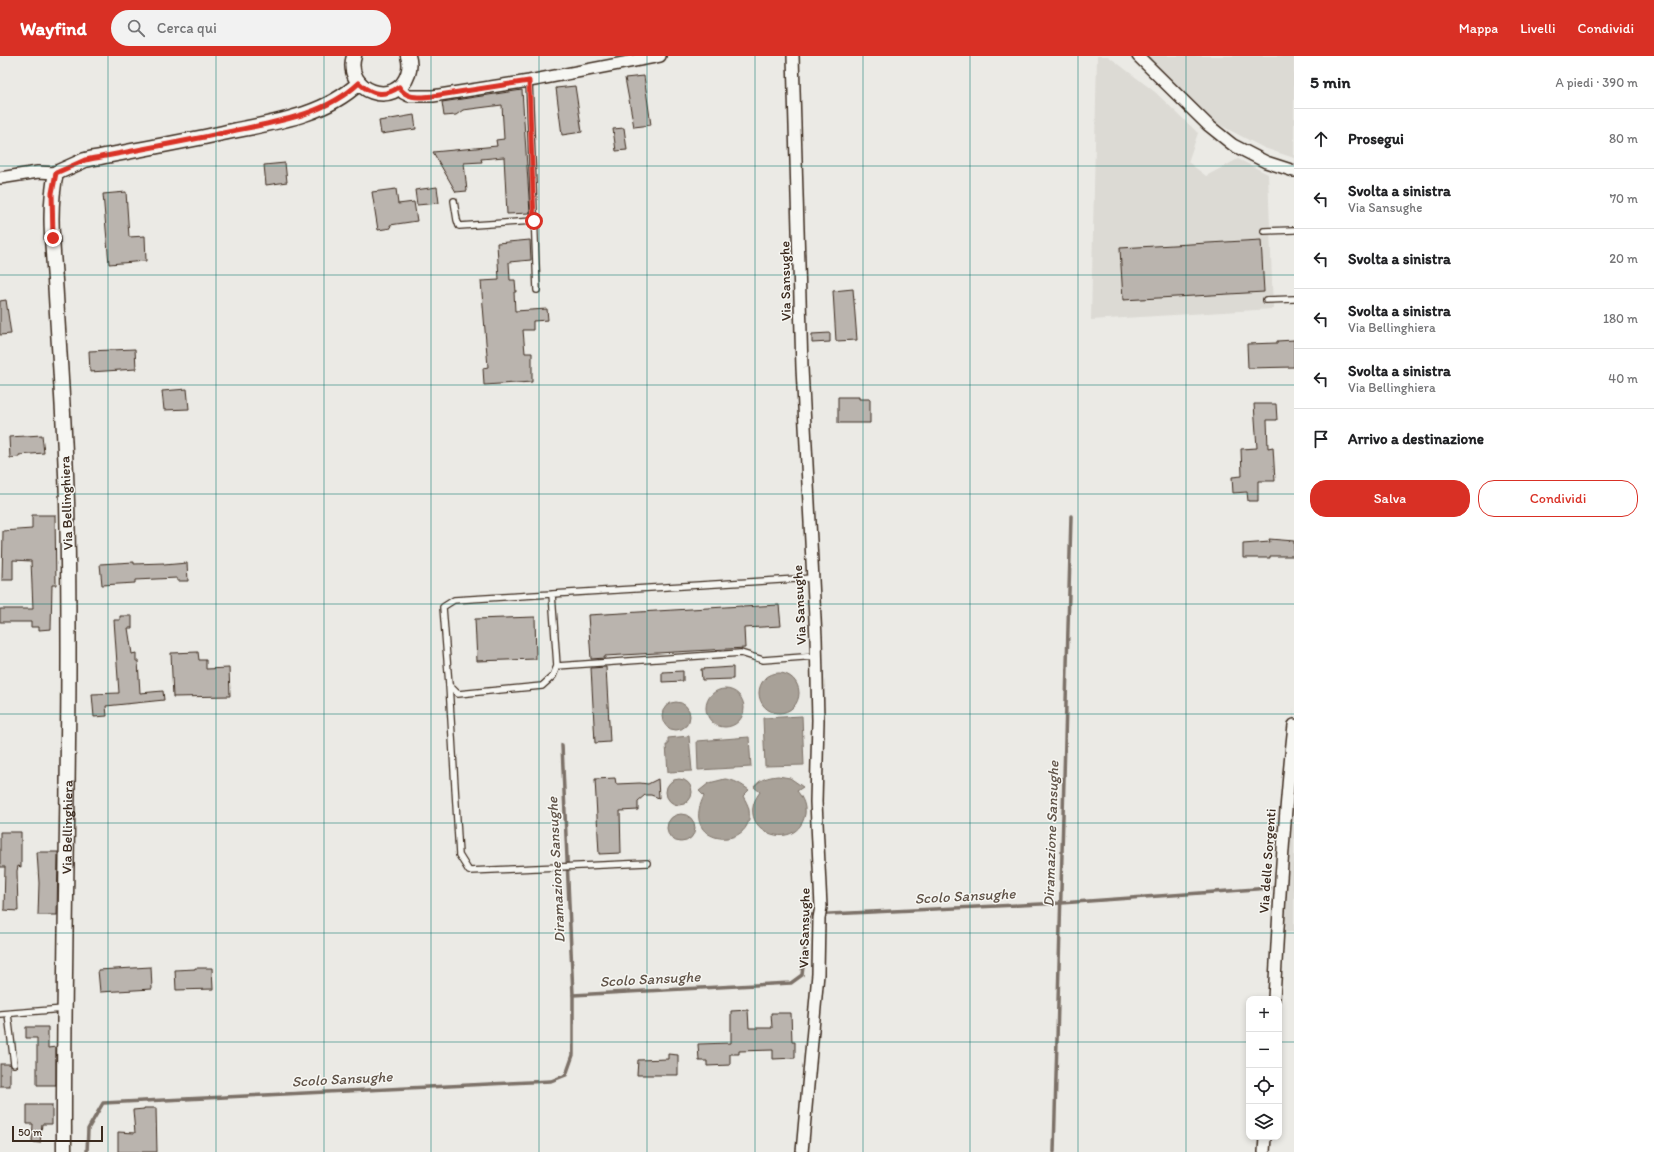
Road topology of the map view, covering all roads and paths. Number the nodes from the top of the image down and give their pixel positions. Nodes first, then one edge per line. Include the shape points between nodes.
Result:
1 (354, 56) edge
2 (660, 56) edge
3 (793, 56) edge
4 (1138, 56) edge
5 (412, 57) edge
6 (529, 81) junction
7 (359, 83) junction
8 (399, 87) junction
9 (1294, 171) edge
10 (56, 173) junction
11 (0, 178) edge
12 (454, 201) dead end
13 (534, 221) junction
14 (1294, 230) edge
15 (1264, 231) dead end
16 (537, 290) dead end
17 (1294, 299) edge
18 (1266, 300) dead end
19 (813, 578) junction
20 (552, 594) junction
21 (817, 656) junction
22 (557, 666) junction
23 (448, 685) junction
24 (1294, 725) edge
25 (647, 863) dead end
26 (1274, 996) edge
27 (64, 1009) junction
28 (0, 1014) edge
29 (8, 1014) junction
30 (14, 1064) dead end
31 (1265, 1140) edge
32 (64, 1152) edge
33 (802, 1152) edge
34 (1264, 1152) edge

1 - 7 street via 353,72
2 - 6 street
3 - 19 street, Via Sansughe via 802,368
4 - 9 street via 1208,125 1233,145 1266,162
5 - 8 street via 406,79
6 - 8 street via 426,97 409,96
6 - 13 lane
7 - 8 street via 367,90 378,94 389,93
7 - 10 street via 329,104 291,119 85,160
10 - 11 street via 38,172
10 - 27 street, Via Bellinghiera via 52,193 53,238 68,563 69,691
12 - 13 lane via 459,226
13 - 16 lane
14 - 15 lane
17 - 18 lane
19 - 20 lane
19 - 21 street, Via Sansughe
20 - 22 lane
20 - 23 lane via 454,600 443,607
21 - 22 lane via 763,660 741,653
21 - 33 street, Via Sansughe via 816,802 821,907 818,974
22 - 23 lane via 553,676 542,686 458,694
23 - 25 lane via 459,855 469,871
24 - 26 street, Via delle Sorgenti
27 - 29 lane
27 - 32 street, Via Bellinghiera
28 - 29 lane
29 - 30 lane
31 - 34 street

